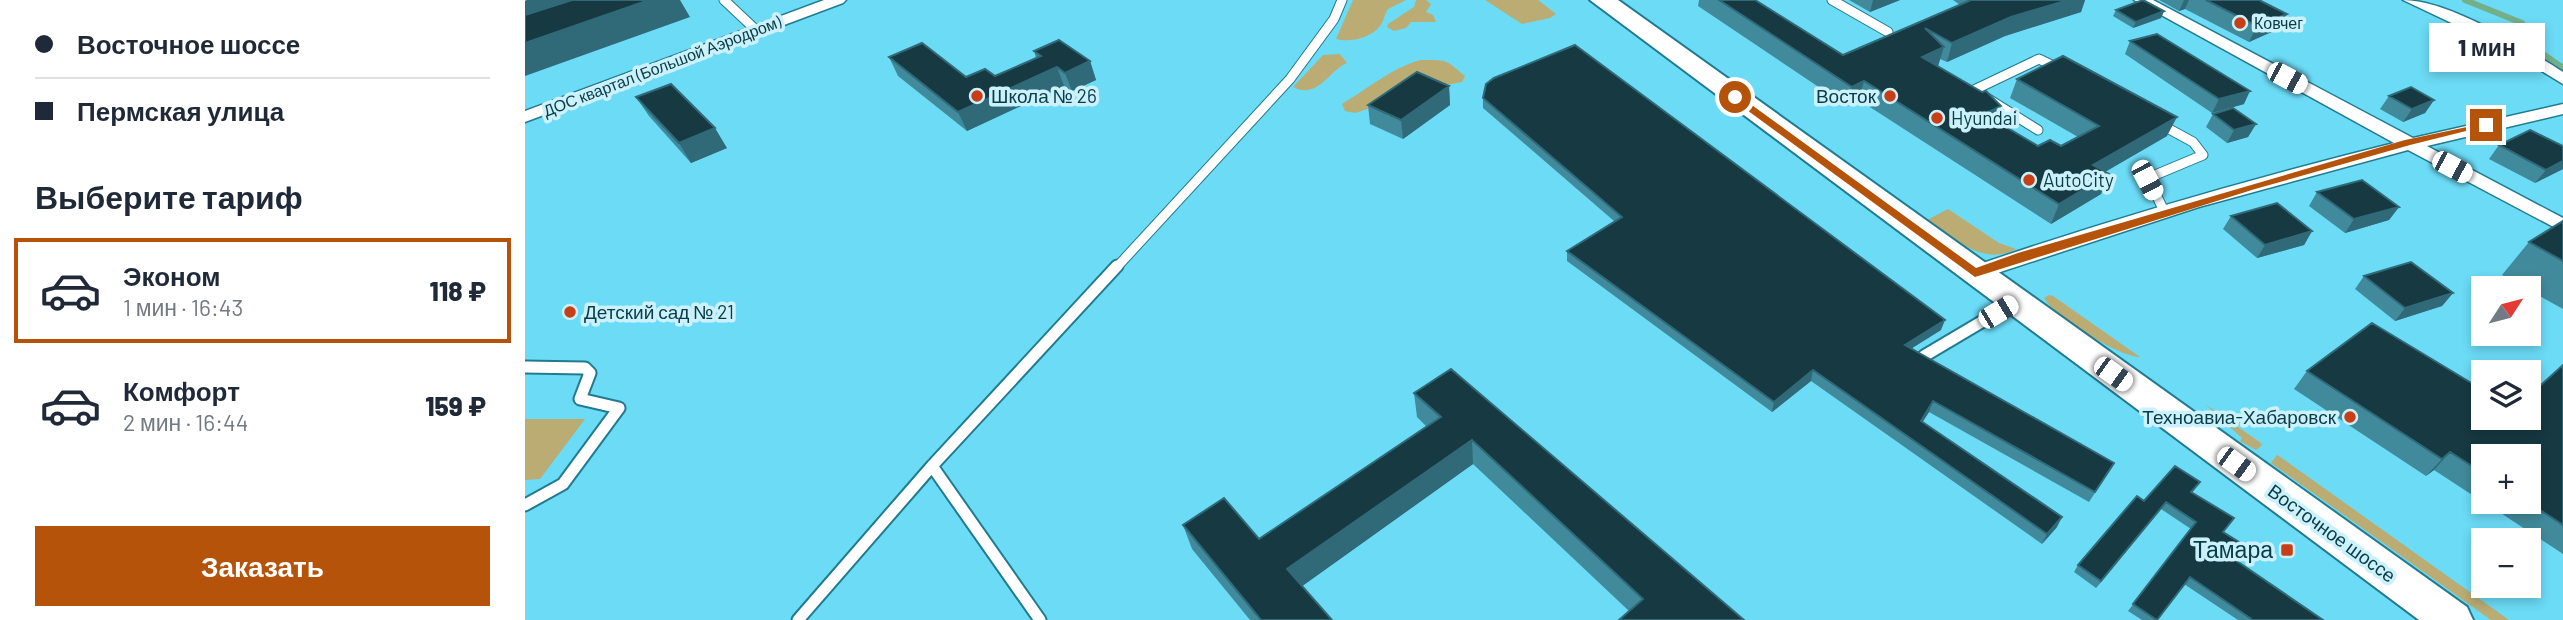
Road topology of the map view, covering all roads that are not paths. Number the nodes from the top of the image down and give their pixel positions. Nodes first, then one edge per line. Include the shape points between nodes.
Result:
1 (724, 0) edge
2 (838, 0) edge
3 (1342, 0) edge
4 (1602, 0) edge
5 (1832, 0) edge
6 (2142, 0) edge
7 (2411, 0) edge
8 (757, 31) junction
9 (1888, 33) edge
10 (2066, 73) edge
11 (2563, 79) edge
12 (2563, 108) edge
13 (525, 117) edge
14 (2147, 117) edge
15 (2038, 130) dead end
16 (2408, 142) junction
17 (2165, 213) junction
18 (2563, 226) edge
19 (1975, 273) junction
20 (2015, 302) junction
21 (1924, 356) edge
22 (525, 367) edge
23 (932, 467) junction
24 (525, 505) edge
25 (798, 620) edge
26 (1040, 620) edge
27 (2452, 620) edge

1 - 8 lane
2 - 8 street, ДОС квартал (Большой Аэродром)
3 - 23 lane via 1334,19 1290,79
4 - 19 main road, Восточное шоссе
5 - 9 lane
6 - 16 street
7 - 11 street via 2508,44
8 - 13 street, ДОС квартал (Большой Аэродром)
10 - 15 lane via 2039,59 1975,90
12 - 16 street
14 - 17 lane via 2193,142 2203,155 2148,178
16 - 17 street
16 - 18 street
17 - 19 street
19 - 20 main road, Восточное шоссе
20 - 21 lane
20 - 27 main road, Восточное шоссе
22 - 24 lane via 585,368 590,373 580,399 619,408 563,484
23 - 25 lane
23 - 26 lane

